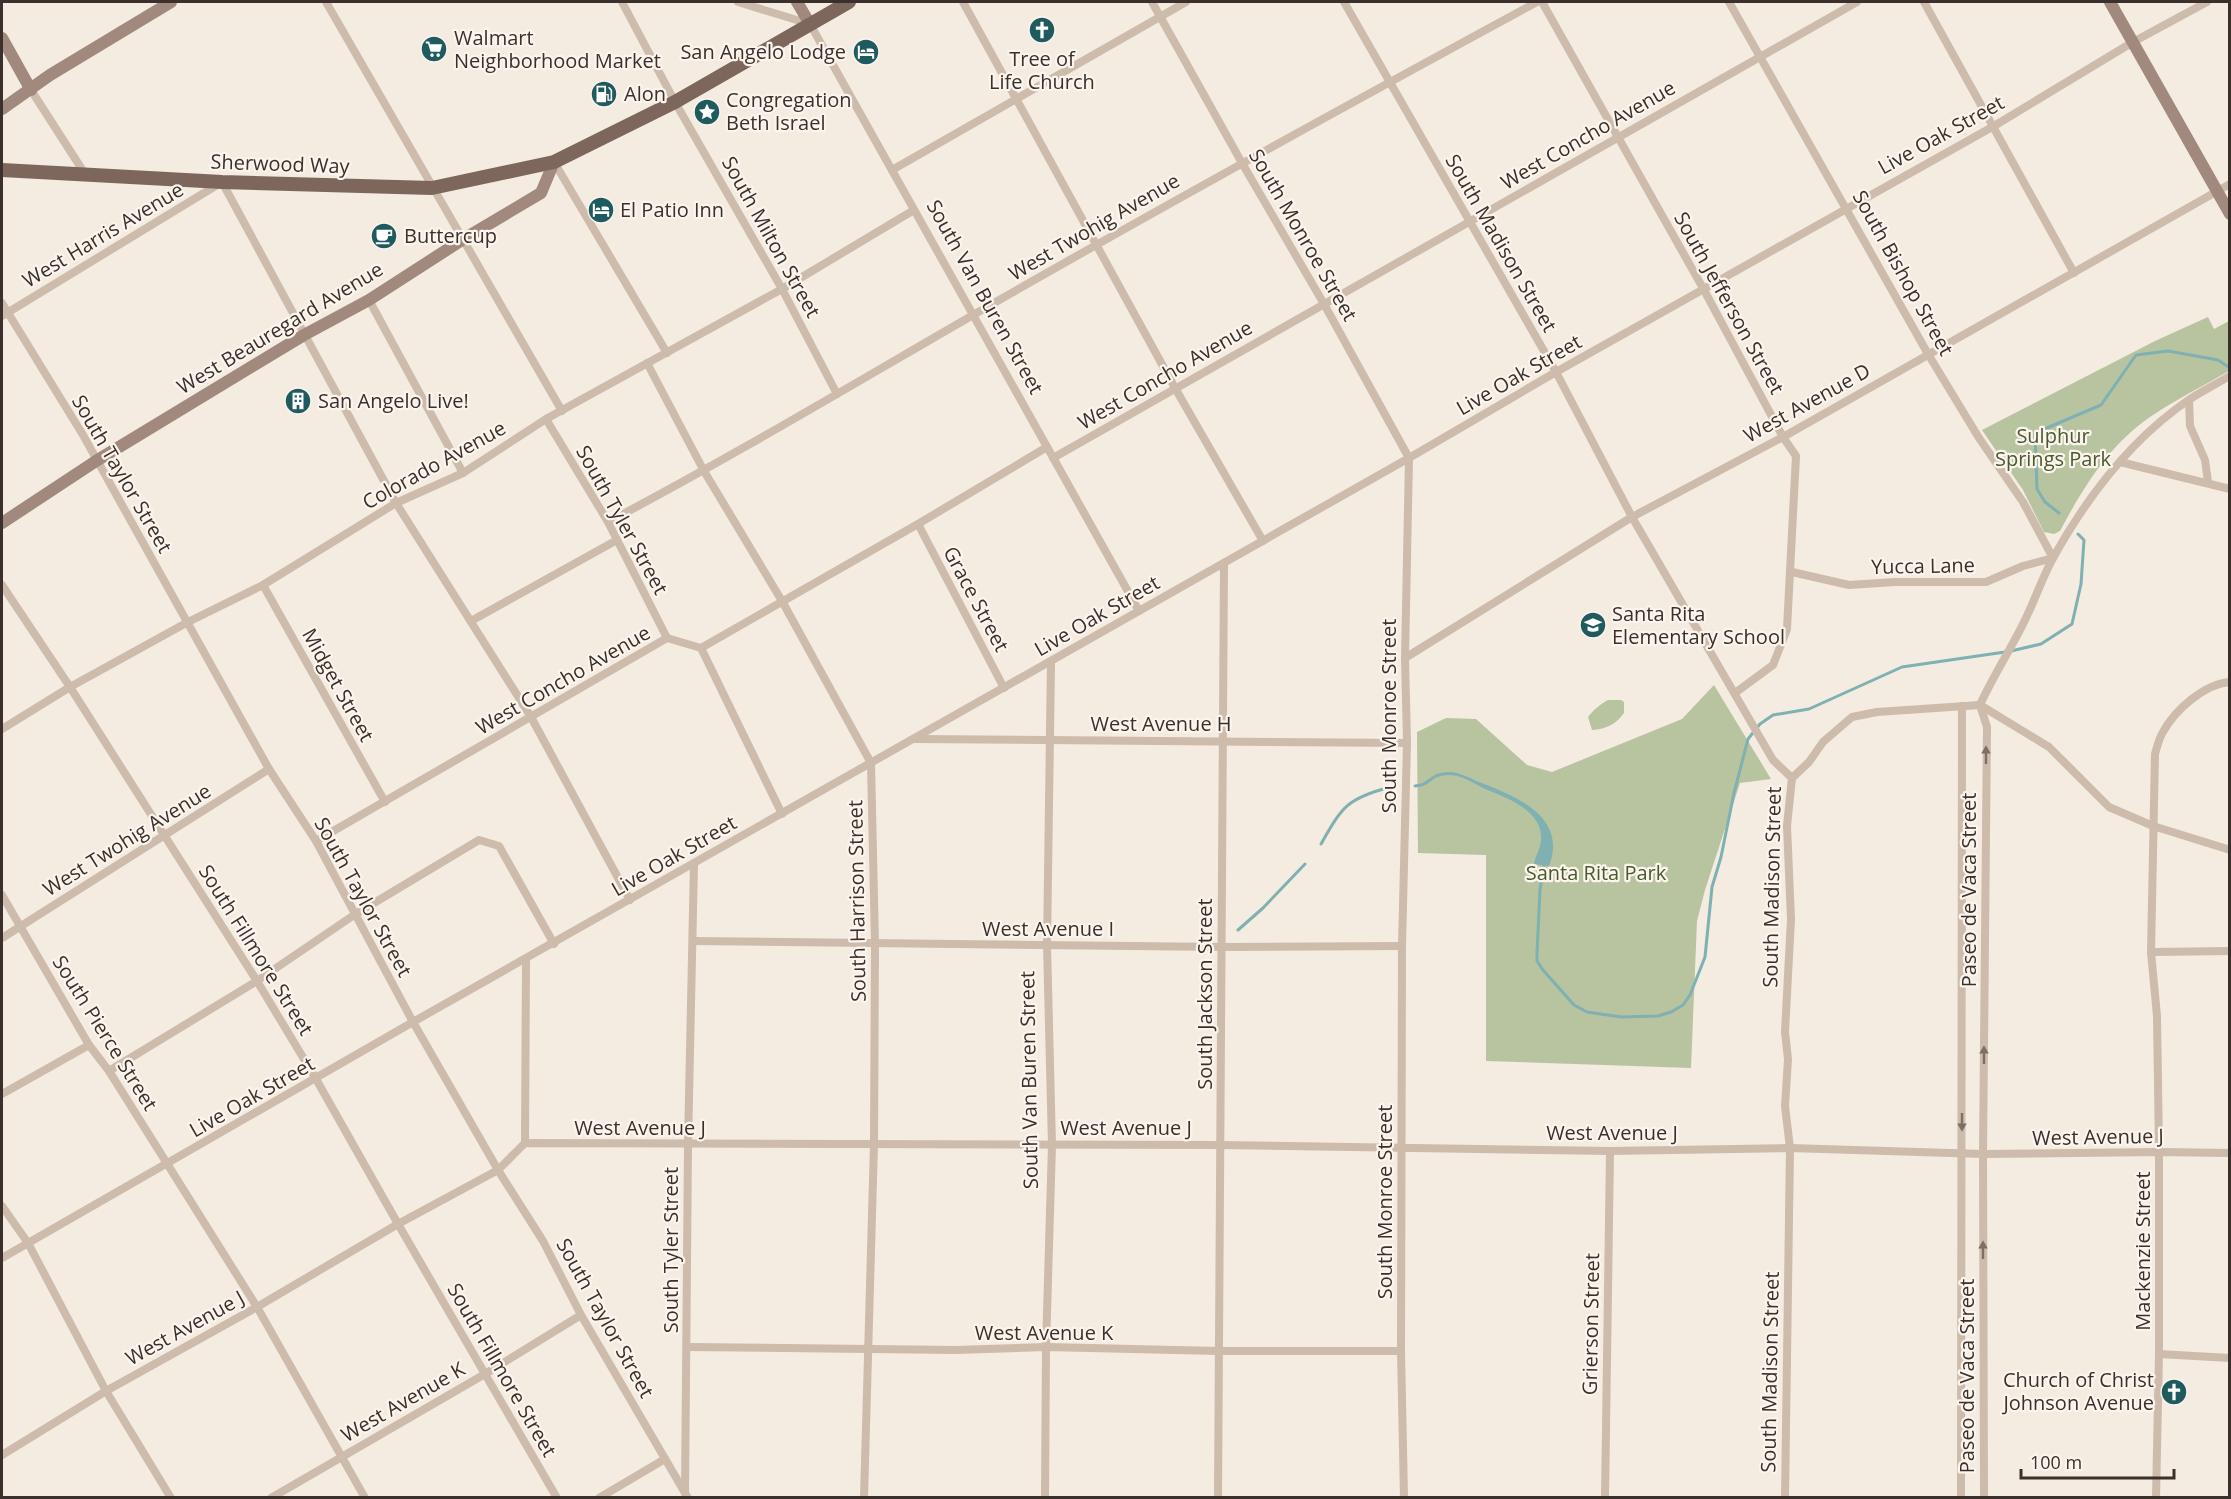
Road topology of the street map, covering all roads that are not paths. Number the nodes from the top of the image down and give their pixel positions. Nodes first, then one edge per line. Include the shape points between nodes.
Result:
1 (171, 2) edge
2 (326, 2) edge
3 (622, 2) edge
4 (738, 2) edge
5 (797, 2) edge
6 (849, 2) edge
7 (963, 2) edge
8 (1152, 2) edge
9 (1186, 2) edge
10 (1344, 2) edge
11 (1537, 2) edge
12 (1542, 2) edge
13 (1729, 2) edge
14 (1857, 2) edge
15 (1924, 2) edge
16 (2110, 2) edge
17 (2207, 2) edge
18 (1160, 16) junction
19 (810, 24) junction
20 (2, 38) edge
21 (2133, 42) junction
22 (1761, 56) junction
23 (1389, 82) junction
24 (31, 90) junction
25 (1016, 99) junction
26 (675, 102) junction
27 (2, 109) edge
28 (1994, 126) junction
29 (1618, 137) junction
30 (554, 162) junction
31 (1242, 163) junction
32 (2, 170) edge
33 (892, 170) junction
34 (85, 174) junction
35 (222, 182) junction
36 (2229, 184) edge
37 (432, 188) junction
38 (2216, 192) junction
39 (1847, 207) junction
40 (914, 210) junction
41 (2229, 214) edge
42 (1470, 222) junction
43 (462, 240) junction
44 (1097, 244) junction
45 (2074, 273) junction
46 (782, 289) junction
47 (1704, 290) junction
48 (369, 300) junction
49 (2, 303) edge
50 (1324, 304) junction
51 (4, 314) edge
52 (973, 315) junction
53 (304, 335) junction
54 (667, 353) junction
55 (1928, 354) junction
56 (646, 363) junction
57 (1556, 372) junction
58 (2229, 376) edge
59 (1175, 388) junction
60 (837, 394) junction
61 (2189, 400) junction
62 (562, 411) junction
63 (546, 419) junction
64 (1783, 437) junction
65 (1047, 447) junction
66 (1053, 458) junction
67 (1408, 458) junction
68 (96, 461) junction
69 (2121, 462) junction
70 (704, 471) junction
71 (463, 473) junction
72 (2208, 482) junction
73 (2229, 489) edge
74 (396, 503) junction
75 (1632, 517) junction
76 (608, 522) junction
77 (2, 523) edge
78 (918, 524) junction
79 (616, 540) junction
80 (1263, 541) junction
81 (2053, 558) junction
82 (1224, 563) junction
83 (1792, 572) junction
84 (2, 585) edge
85 (262, 585) junction
86 (782, 602) junction
87 (1139, 611) junction
88 (471, 621) junction
89 (188, 622) junction
90 (667, 638) junction
91 (701, 648) junction
92 (1405, 658) junction
93 (1051, 662) junction
94 (2229, 682) edge
95 (70, 687) junction
96 (1004, 688) junction
97 (1735, 693) junction
98 (1980, 705) junction
99 (1962, 706) junction
100 (531, 717) junction
101 (2, 729) edge
102 (915, 739) junction
103 (1050, 740) junction
104 (1222, 741) junction
105 (1407, 743) junction
106 (871, 764) junction
107 (269, 769) junction
108 (1792, 778) junction
109 (385, 801) junction
110 (782, 814) junction
111 (2152, 826) junction
112 (166, 836) junction
113 (316, 841) junction
114 (2229, 850) edge
115 (694, 863) junction
116 (2, 895) edge
117 (630, 900) junction
118 (354, 915) junction
119 (20, 925) junction
120 (2, 938) edge
121 (693, 941) junction
122 (554, 944) junction
123 (875, 944) junction
124 (1047, 945) junction
125 (1402, 946) junction
126 (1221, 947) junction
127 (2229, 951) edge
128 (2151, 952) junction
129 (526, 960) junction
130 (257, 981) junction
131 (412, 1022) junction
132 (89, 1045) junction
133 (109, 1071) junction
134 (316, 1079) junction
135 (2, 1094) edge
136 (525, 1143) junction
137 (874, 1144) junction
138 (688, 1145) junction
139 (1052, 1145) junction
140 (1220, 1145) junction
141 (1790, 1148) junction
142 (1402, 1149) junction
143 (1610, 1151) junction
144 (2159, 1152) junction
145 (2229, 1153) edge
146 (1962, 1154) junction
147 (1983, 1154) junction
148 (167, 1164) junction
149 (498, 1170) junction
150 (2, 1206) edge
151 (398, 1224) junction
152 (28, 1243) junction
153 (2, 1258) edge
154 (257, 1308) junction
155 (581, 1315) junction
156 (687, 1347) junction
157 (1046, 1347) junction
158 (869, 1350) junction
159 (1219, 1351) junction
160 (1401, 1352) junction
161 (2159, 1354) junction
162 (2229, 1358) edge
163 (485, 1374) junction
164 (106, 1391) junction
165 (2, 1455) edge
166 (341, 1457) junction
167 (665, 1459) junction
168 (687, 1495) edge
169 (171, 1497) edge
170 (272, 1497) edge
171 (365, 1497) edge
172 (557, 1497) edge
173 (599, 1497) edge
174 (864, 1497) edge
175 (1045, 1497) edge
176 (1218, 1497) edge
177 (1404, 1497) edge
178 (1605, 1497) edge
179 (1785, 1497) edge
180 (1961, 1497) edge
181 (1984, 1497) edge
182 (2156, 1497) edge

1 - 24 street
2 - 37 street
3 - 26 street, South Milton Street
4 - 19 street
5 - 19 street, South Van Buren Street
6 - 19 main road
7 - 25 street
8 - 18 street, South Monroe Street
9 - 18 street
10 - 23 street, South Madison Street
11 - 23 street, West Twohig Avenue
12 - 29 street, South Jefferson Street
13 - 22 street, South Bishop Street
14 - 22 street, West Concho Avenue
15 - 28 street
16 - 21 street
17 - 21 street, Live Oak Street
18 - 25 street
18 - 31 street, South Monroe Street
19 - 26 main road
19 - 33 street, South Van Buren Street
20 - 24 street
21 - 28 street, Live Oak Street
21 - 38 street
22 - 29 street, West Concho Avenue
22 - 39 street, South Bishop Street
23 - 31 street, West Twohig Avenue
23 - 42 street, South Madison Street
24 - 27 street
24 - 34 street
25 - 33 street
25 - 44 street
26 - 30 main road
26 - 46 street, South Milton Street
28 - 39 street, Live Oak Street
28 - 45 street
29 - 42 street, West Concho Avenue
29 - 47 street, South Jefferson Street
30 - 37 main road, Sherwood Way
30 - 43 street, West Beauregard Avenue via 541,193
30 - 54 street
31 - 44 street, West Twohig Avenue
31 - 50 street, South Monroe Street
32 - 34 main road, Sherwood Way
33 - 40 street, South Van Buren Street
34 - 35 main road, Sherwood Way
35 - 37 main road, Sherwood Way
35 - 51 street, West Harris Avenue
35 - 53 street
36 - 38 street, West Avenue D
37 - 43 street
38 - 41 street
38 - 45 street, West Avenue D
39 - 47 street, Live Oak Street
39 - 55 street, South Bishop Street
40 - 46 street, Colorado Avenue
40 - 52 street, South Van Buren Street
42 - 50 street, West Concho Avenue
42 - 57 street, South Madison Street
43 - 48 street, West Beauregard Avenue
43 - 62 street
44 - 52 street, West Twohig Avenue
44 - 59 street
45 - 55 street, West Avenue D
46 - 54 street, Colorado Avenue
46 - 60 street, South Milton Street
47 - 57 street, Live Oak Street
47 - 64 street, South Jefferson Street
48 - 53 street, West Beauregard Avenue
48 - 71 street
49 - 51 street, South Taylor Street
50 - 59 street, West Concho Avenue
50 - 67 street, South Monroe Street
51 - 68 street, South Taylor Street
52 - 60 street, West Twohig Avenue
52 - 65 street, South Van Buren Street
53 - 68 street, West Beauregard Avenue
53 - 74 street
54 - 56 street, Colorado Avenue
55 - 64 street, West Avenue D
55 - 81 street, South Bishop Street via 2023,502
56 - 62 street, Colorado Avenue
56 - 70 street, South Harrison Street
57 - 67 street, Live Oak Street
57 - 75 street, South Madison Street
58 - 61 street
59 - 66 street, West Concho Avenue
59 - 80 street
60 - 70 street, West Twohig Avenue
61 - 69 street via 2151,430
61 - 72 street via 2190,426 2205,460
62 - 63 street, Colorado Avenue
63 - 71 street, Colorado Avenue
63 - 76 street, South Tyler Street
64 - 75 street, West Avenue D
64 - 83 street, South Jefferson Street via 1796,456
65 - 66 street, South Van Buren Street
65 - 78 street
66 - 87 street, South Van Buren Street
67 - 80 street, Live Oak Street
67 - 92 street, South Monroe Street
68 - 77 street, West Beauregard Avenue
68 - 89 street, South Taylor Street
69 - 72 street
69 - 81 street via 2093,494
70 - 76 street, West Twohig Avenue
70 - 86 street, South Harrison Street
71 - 74 street, Colorado Avenue
72 - 73 street
74 - 85 street, Colorado Avenue
74 - 88 street
75 - 92 street, West Avenue D
75 - 97 street, South Madison Street
76 - 79 street, South Tyler Street
78 - 86 street
78 - 96 street, Grace Street
79 - 88 street
79 - 90 street, South Tyler Street
80 - 82 street, Live Oak Street
81 - 83 street, Yucca Lane via 1986,582 1849,585
81 - 98 street
82 - 87 street, Live Oak Street
82 - 104 street, South Jackson Street
83 - 97 street, South Jefferson Street via 1788,628 1773,665
84 - 95 street, South Fillmore Street
85 - 89 street, Colorado Avenue
85 - 109 street, Midget Street
86 - 91 street
86 - 106 street, South Harrison Street
87 - 93 street, Live Oak Street
88 - 100 street
89 - 95 street, Colorado Avenue
89 - 107 street, South Taylor Street
90 - 91 street, West Concho Avenue
90 - 100 street, West Concho Avenue
91 - 110 street
92 - 105 street, South Monroe Street
93 - 96 street, Live Oak Street
93 - 103 street, South Van Buren Street
94 - 111 street, Mackenzie Street via 2190,699 2163,731 2155,754
95 - 101 street, Colorado Avenue
95 - 112 street, South Fillmore Street
96 - 102 street, Live Oak Street
97 - 108 street, South Madison Street via 1773,760
98 - 99 street
98 - 111 street via 2049,747 2109,807
147 -> 98 street, Paseo de Vaca Street via 1987,727
99 - 108 street via 1852,717 1823,742
99 -> 146 street, Paseo de Vaca Street
100 - 109 street, West Concho Avenue
100 - 117 street
102 - 103 street, West Avenue H
102 - 106 street, Live Oak Street
103 - 104 street, West Avenue H
103 - 124 street, South Van Buren Street
104 - 105 street, West Avenue H
104 - 126 street, South Jackson Street
105 - 125 street, South Monroe Street
106 - 110 street, Live Oak Street
106 - 123 street, South Harrison Street
107 - 112 street, West Twohig Avenue
107 - 113 street, South Taylor Street
108 - 141 street, South Madison Street via 1787,826 1791,919 1785,1032 1785,1106
109 - 113 street, West Concho Avenue
110 - 115 street, Live Oak Street
111 - 114 street
111 - 128 street, Mackenzie Street
112 - 119 street, West Twohig Avenue
112 - 130 street, South Fillmore Street
113 - 118 street, South Taylor Street
115 - 117 street, Live Oak Street
115 - 121 street, South Tyler Street
116 - 119 street, South Pierce Street
117 - 122 street, Live Oak Street
118 - 122 street via 479,840 499,846
118 - 130 street
118 - 131 street, South Taylor Street
119 - 120 street, West Twohig Avenue
119 - 132 street, South Pierce Street
121 - 123 street, West Avenue I
121 - 138 street, South Tyler Street
122 - 129 street, Live Oak Street
123 - 124 street, West Avenue I
123 - 137 street, South Harrison Street
124 - 126 street, West Avenue I
124 - 139 street, South Van Buren Street
125 - 126 street, West Avenue I
125 - 142 street, South Monroe Street
126 - 140 street, South Jackson Street
127 - 128 street
128 - 144 street, Mackenzie Street via 2157,1016
129 - 131 street, Live Oak Street
129 - 136 street
130 - 133 street
130 - 134 street, South Fillmore Street
131 - 134 street, Live Oak Street
131 - 149 street, South Taylor Street
132 - 133 street, South Pierce Street
132 - 135 street
133 - 148 street, South Pierce Street
134 - 148 street, Live Oak Street
134 - 151 street, South Fillmore Street
136 - 138 street, West Avenue J
136 - 149 street, West Avenue J
137 - 138 street, West Avenue J
137 - 139 street, West Avenue J
137 - 158 street, South Harrison Street
138 - 156 street, South Tyler Street
139 - 140 street, West Avenue J
139 - 157 street, South Van Buren Street
140 - 142 street, West Avenue J
140 - 159 street, South Jackson Street
141 - 143 street, West Avenue J
141 - 146 street, West Avenue J
141 - 179 street, South Madison Street
142 - 143 street, West Avenue J
142 - 160 street, South Monroe Street
143 - 178 street, Grierson Street
144 - 145 street, West Avenue J
144 - 147 street, West Avenue J
144 - 161 street, Mackenzie Street
146 - 147 street, West Avenue J
146 - 180 street, Paseo de Vaca Street
181 -> 147 street, Paseo de Vaca Street
148 - 152 street, Live Oak Street
148 - 154 street, South Pierce Street
149 - 151 street, West Avenue J
149 - 155 street, South Taylor Street via 543,1241
150 - 152 street
151 - 154 street, West Avenue J
151 - 163 street, South Fillmore Street
152 - 153 street, Live Oak Street
152 - 164 street
154 - 164 street, West Avenue J
154 - 166 street, South Pierce Street
155 - 163 street, West Avenue K
155 - 167 street, South Taylor Street
156 - 158 street, West Avenue K
156 - 168 street, South Tyler Street
157 - 158 street, West Avenue K
157 - 159 street, West Avenue K
157 - 175 street, South Van Buren Street
158 - 174 street, South Harrison Street
159 - 160 street, West Avenue K
159 - 176 street, South Jackson Street
160 - 177 street, South Monroe Street
161 - 162 street
161 - 182 street, Mackenzie Street
163 - 166 street, West Avenue K
163 - 172 street, South Fillmore Street
164 - 165 street, West Avenue J
164 - 169 street
166 - 170 street, West Avenue K
166 - 171 street, South Pierce Street
167 - 168 street, South Taylor Street
167 - 173 street

